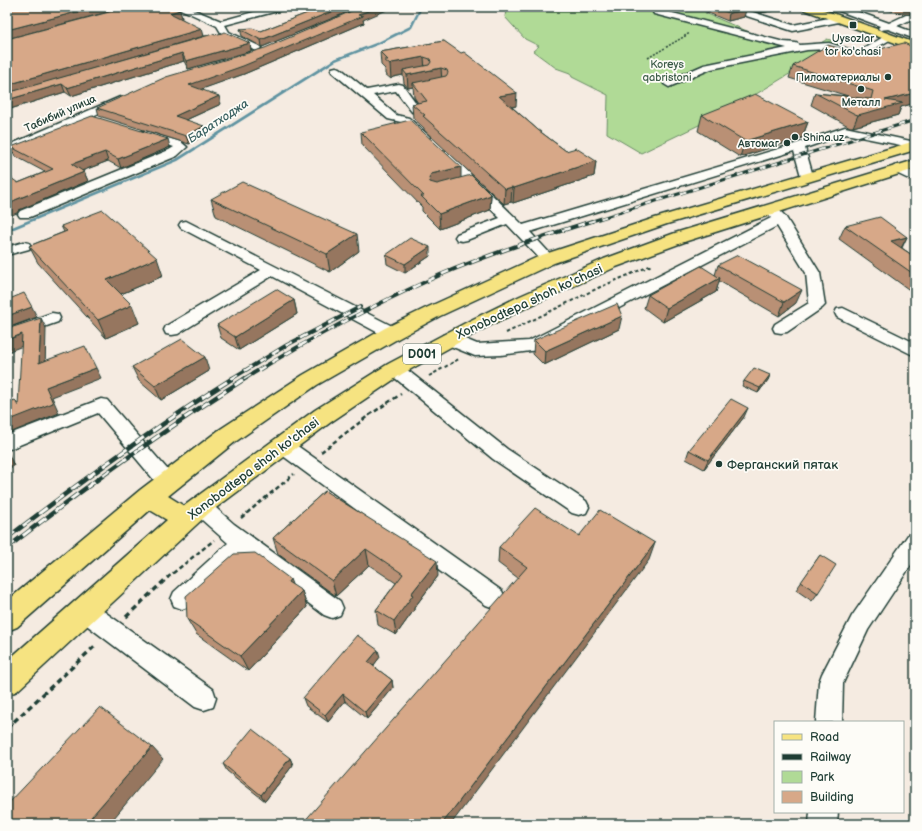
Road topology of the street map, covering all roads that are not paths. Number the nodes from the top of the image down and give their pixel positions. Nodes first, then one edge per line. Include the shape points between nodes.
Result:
1 (180, 7) edge
2 (282, 7) edge
3 (728, 7) edge
4 (806, 7) edge
5 (837, 7) edge
6 (856, 7) edge
7 (657, 12) dead end
8 (877, 12) dead end
9 (891, 16) dead end
10 (915, 18) edge
11 (839, 19) junction
12 (915, 22) edge
13 (220, 24) junction
14 (895, 27) junction
15 (915, 29) edge
16 (915, 36) edge
17 (807, 47) junction
18 (915, 47) edge
19 (247, 57) edge
20 (336, 70) dead end
21 (669, 84) dead end
22 (364, 94) junction
23 (127, 97) edge
24 (416, 110) edge
25 (83, 116) junction
26 (105, 122) edge
27 (811, 130) dead end
28 (134, 131) edge
29 (825, 137) junction
30 (799, 146) junction
31 (7, 150) edge
32 (911, 160) edge
33 (807, 176) junction
34 (474, 184) junction
35 (461, 186) edge
36 (25, 214) dead end
37 (775, 214) junction
38 (509, 219) junction
39 (186, 225) dead end
40 (521, 230) junction
41 (462, 237) dead end
42 (24, 246) dead end
43 (588, 246) junction
44 (7, 251) edge
45 (548, 259) junction
46 (610, 263) junction
47 (272, 270) junction
48 (843, 313) dead end
49 (52, 318) dead end
50 (781, 328) dead end
51 (172, 330) dead end
52 (392, 333) junction
53 (7, 335) edge
54 (450, 339) junction
55 (915, 350) edge
56 (395, 369) junction
57 (7, 443) edge
58 (282, 445) junction
59 (167, 482) junction
60 (149, 497) junction
61 (579, 508) dead end
62 (193, 513) junction
63 (235, 536) junction
64 (915, 541) edge
65 (494, 598) dead end
66 (182, 599) dead end
67 (332, 608) dead end
68 (84, 610) junction
69 (7, 618) edge
70 (7, 682) edge
71 (204, 698) dead end
72 (829, 721) edge
73 (824, 813) edge
74 (823, 824) edge

1 - 13 street
2 - 13 street
3 - 11 street via 794,28
4 - 11 main road
5 - 14 street
6 - 8 street
7 - 17 street via 784,45
9 - 14 street
10 - 14 street via 909,17
11 - 14 main road via 872,31
12 - 14 street
13 - 19 street via 222,35 259,50
14 - 15 street
14 - 16 street
14 - 17 street via 860,55 829,46
14 - 18 main road
17 - 21 street via 708,67
20 - 22 street
22 - 24 street via 405,88 410,104
22 - 34 street via 392,117 405,120
23 - 25 street, Табибий улица
25 - 26 street
25 - 31 street, Табибий улица
27 - 29 street
28 - 36 street via 181,147 166,156
29 - 30 street
29 - 32 street via 844,130
30 - 33 street
30 - 40 street
32 - 33 main road, Xonobodtepa shoh ko'chasi / D001
32 - 37 main road, Xonobodtepa shoh ko'chasi / D001
33 - 43 main road, Xonobodtepa shoh ko'chasi / D001
34 - 35 street
34 - 38 street
37 - 46 main road, Xonobodtepa shoh ko'chasi / D001 via 680,237
37 - 50 street via 813,273 817,305
37 - 54 street via 532,346 475,350
38 - 40 street
38 - 41 street
39 - 47 street
40 - 45 street
42 - 44 street
43 - 45 main road, Xonobodtepa shoh ko'chasi / D001
43 - 46 main road
45 - 52 main road, Xonobodtepa shoh ko'chasi / D001
46 - 54 main road, Xonobodtepa shoh ko'chasi / D001 via 527,300
47 - 51 street
47 - 52 street
48 - 55 street
49 - 53 street
52 - 59 main road, Xonobodtepa shoh ko'chasi / D001 via 282,397
54 - 56 main road, Xonobodtepa shoh ko'chasi / D001
56 - 58 main road, Xonobodtepa shoh ko'chasi / D001
56 - 61 street via 500,454
57 - 59 street via 101,405
58 - 62 main road, Xonobodtepa shoh ko'chasi / D001
58 - 65 street
59 - 60 main road, Xonobodtepa shoh ko'chasi / D001
60 - 62 main road
60 - 69 main road, Xonobodtepa shoh ko'chasi / D001
62 - 63 street
62 - 68 main road, Xonobodtepa shoh ko'chasi / D001
63 - 66 street
63 - 67 street
64 - 72 street via 860,623 831,682
68 - 70 main road, Xonobodtepa shoh ko'chasi / D001
68 - 71 street
73 - 74 street

